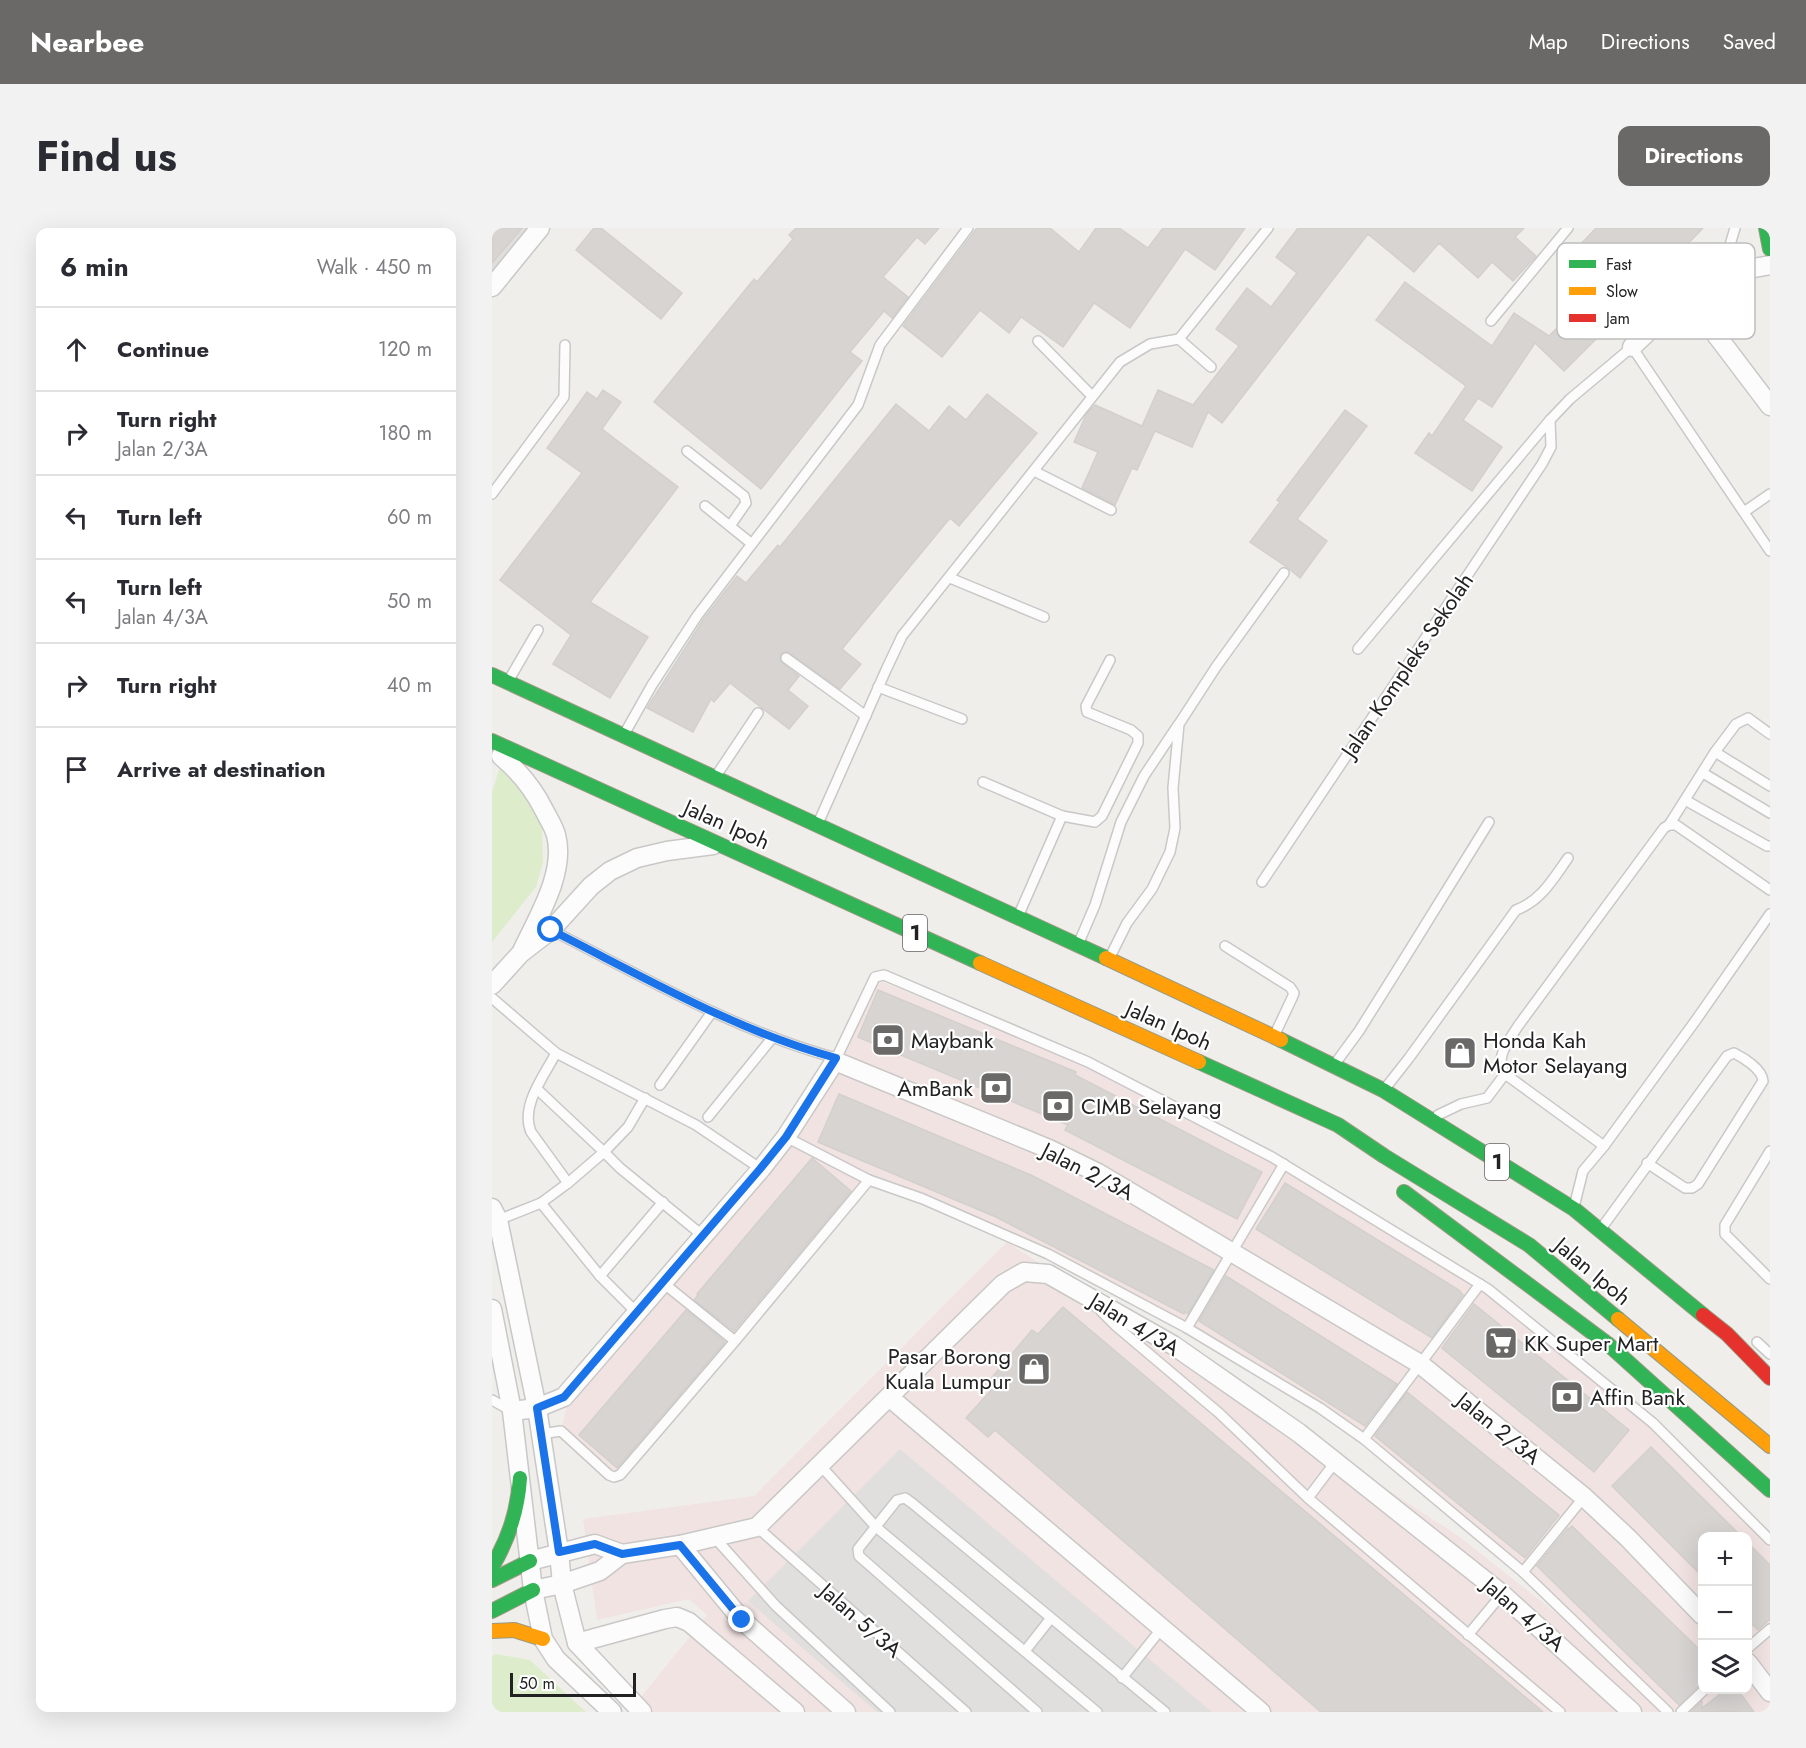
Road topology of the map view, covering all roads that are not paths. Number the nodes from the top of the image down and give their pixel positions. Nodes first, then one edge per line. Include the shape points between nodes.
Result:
1 (540, 228) edge
2 (968, 228) edge
3 (1268, 228) edge
4 (1568, 228) edge
5 (1735, 228) edge
6 (1766, 228) edge
7 (1731, 243) edge
8 (1770, 249) edge
9 (1770, 265) edge
10 (1755, 268) edge
11 (492, 286) edge
12 (1491, 321) dead end
13 (1179, 339) junction
14 (1640, 339) edge
15 (1719, 339) edge
16 (1038, 341) dead end
17 (565, 345) dead end
18 (1632, 347) junction
19 (1210, 367) dead end
20 (1092, 396) junction
21 (1770, 406) edge
22 (1550, 420) junction
23 (687, 451) dead end
24 (1035, 471) junction
25 (492, 494) edge
26 (1770, 494) edge
27 (705, 506) dead end
28 (1111, 510) dead end
29 (1744, 512) junction
30 (730, 526) junction
31 (752, 544) junction
32 (1770, 550) edge
33 (1284, 573) dead end
34 (950, 578) junction
35 (1044, 617) dead end
36 (538, 630) dead end
37 (1358, 649) dead end
38 (786, 658) dead end
39 (1110, 660) dead end
40 (492, 675) edge
41 (507, 682) junction
42 (878, 687) junction
43 (758, 713) dead end
44 (866, 716) junction
45 (963, 719) dead end
46 (1179, 724) junction
47 (1770, 734) edge
48 (624, 736) junction
49 (492, 741) edge
50 (492, 749) edge
51 (1715, 752) junction
52 (1703, 773) junction
53 (715, 777) junction
54 (983, 782) dead end
55 (1770, 786) edge
56 (1685, 800) junction
57 (1770, 813) edge
58 (1062, 816) junction
59 (1489, 822) dead end
60 (818, 824) junction
61 (1669, 825) junction
62 (721, 844) junction
63 (1770, 846) edge
64 (1568, 858) dead end
65 (1262, 882) dead end
66 (1770, 890) edge
67 (1770, 914) edge
68 (1018, 917) junction
69 (551, 930) junction
70 (1078, 945) junction
71 (1225, 946) dead end
72 (521, 953) junction
73 (1108, 960) junction
74 (492, 985) edge
75 (492, 998) edge
76 (712, 1012) junction
77 (773, 1037) junction
78 (1274, 1037) junction
79 (556, 1053) junction
80 (836, 1059) junction
81 (1333, 1065) junction
82 (1505, 1074) junction
83 (660, 1085) dead end
84 (537, 1089) junction
85 (1383, 1090) junction
86 (645, 1098) junction
87 (708, 1117) dead end
88 (1427, 1119) junction
89 (1338, 1125) junction
90 (786, 1137) junction
91 (1604, 1146) junction
92 (1770, 1151) edge
93 (604, 1152) junction
94 (1368, 1162) dead end
95 (1647, 1163) junction
96 (1284, 1164) junction
97 (760, 1169) junction
98 (869, 1180) junction
99 (568, 1183) junction
100 (1394, 1184) dead end
101 (663, 1202) junction
102 (541, 1203) junction
103 (1574, 1209) junction
104 (495, 1214) edge
105 (1600, 1230) junction
106 (702, 1235) junction
107 (1231, 1251) junction
108 (1634, 1258) junction
109 (600, 1276) junction
110 (1770, 1279) edge
111 (662, 1282) junction
112 (1480, 1284) junction
113 (1080, 1291) junction
114 (1702, 1301) dead end
115 (492, 1309) edge
116 (636, 1312) junction
117 (1187, 1328) junction
118 (1747, 1333) dead end
119 (735, 1341) junction
120 (1770, 1354) edge
121 (1420, 1364) junction
122 (1770, 1378) edge
123 (889, 1397) junction
124 (492, 1400) edge
125 (537, 1408) junction
126 (512, 1411) junction
127 (541, 1434) junction
128 (1364, 1439) junction
129 (1770, 1446) edge
130 (1336, 1461) junction
131 (820, 1465) junction
132 (520, 1479) junction
133 (1770, 1490) edge
134 (1584, 1497) junction
135 (1308, 1498) junction
136 (757, 1527) junction
137 (876, 1527) junction
138 (715, 1538) junction
139 (1770, 1540) edge
140 (680, 1545) junction
141 (559, 1552) junction
142 (622, 1554) junction
143 (530, 1562) junction
144 (492, 1567) edge
145 (1523, 1572) junction
146 (492, 1580) edge
147 (562, 1584) junction
148 (533, 1590) junction
149 (1503, 1594) junction
150 (492, 1611) edge
151 (1698, 1611) edge
152 (1051, 1618) junction
153 (1162, 1628) junction
154 (1770, 1629) edge
155 (492, 1631) edge
156 (1468, 1635) junction
157 (543, 1639) junction
158 (578, 1642) junction
159 (1752, 1645) edge
160 (1025, 1651) junction
161 (1752, 1668) edge
162 (1122, 1678) junction
163 (1770, 1692) edge
164 (1699, 1694) edge
165 (612, 1712) edge
166 (642, 1712) edge
167 (795, 1712) edge
168 (846, 1712) edge
169 (890, 1712) edge
170 (966, 1712) edge
171 (1037, 1712) edge
172 (1097, 1712) edge
173 (1165, 1712) edge
174 (1261, 1712) edge
175 (1560, 1712) edge
176 (1632, 1712) edge
177 (1668, 1712) edge
178 (1681, 1712) edge

1 - 11 street
2 - 31 lane via 880,345 858,405
3 - 13 lane
4 - 12 lane
5 - 7 lane
6 - 8 main road
9 - 10 street
13 - 19 lane
13 - 20 lane via 1150,344 1120,363
14 - 18 street
15 - 21 street
16 - 20 lane
17 - 25 lane via 564,397
18 - 22 lane
18 - 29 lane
20 - 24 lane
22 - 37 lane
22 - 65 lane, Jalan Kompleks Sekolah via 1551,447 1542,464
23 - 30 lane via 744,495 746,503
24 - 28 lane
24 - 34 lane
26 - 29 lane
27 - 30 lane
29 - 32 lane
30 - 31 lane
31 - 48 lane via 697,616
33 - 46 lane
34 - 35 lane
34 - 42 lane via 902,636
36 - 41 lane
38 - 44 lane
39 - 58 lane via 1086,705 1087,712 1131,730 1138,736 1138,743 1102,816 1095,822
40 - 41 main road, Jalan Ipoh / 1
41 - 48 main road, Jalan Ipoh / 1
42 - 44 lane
42 - 45 lane
43 - 53 lane
44 - 60 lane
46 - 70 lane via 1144,776 1121,822
46 - 73 lane via 1173,788 1175,828 1170,852
47 - 51 lane via 1748,718 1736,724
48 - 53 main road, Jalan Ipoh / 1
49 - 62 main road, Jalan Ipoh / 1
50 - 72 street via 531,786 556,835 558,861 549,894
51 - 52 lane
51 - 55 lane
52 - 56 lane
52 - 57 lane
53 - 60 main road, Jalan Ipoh / 1
54 - 58 lane
56 - 61 lane
56 - 63 lane
58 - 68 lane
59 - 81 lane via 1359,1031
60 - 68 main road, Jalan Ipoh / 1
61 - 66 lane via 1685,830
61 - 82 lane via 1518,1026 1502,1053
62 - 69 street via 636,858 591,886
62 - 89 main road, Jalan Ipoh / 1
64 - 85 lane via 1540,896 1516,910
67 - 91 lane
68 - 70 main road, Jalan Ipoh / 1
69 - 72 street
69 - 76 lane
70 - 73 main road, Jalan Ipoh / 1
71 - 78 lane via 1283,981 1294,993
72 - 74 street
73 - 78 main road, Jalan Ipoh / 1
75 - 79 lane
76 - 77 lane
76 - 83 lane
77 - 80 lane
77 - 87 lane
78 - 81 main road, Jalan Ipoh / 1
79 - 84 lane
79 - 86 lane
80 - 90 street
80 - 96 lane via 875,978 884,975 1088,1062
80 - 107 street, Jalan 2/3A via 1059,1154
81 - 85 main road, Jalan Ipoh / 1
82 - 88 lane via 1487,1098
82 - 91 lane
84 - 93 lane
84 - 99 lane via 529,1105 528,1123
85 - 88 main road, Jalan Ipoh / 1
86 - 93 lane via 628,1127
86 - 97 lane via 696,1125
88 - 103 main road, Jalan Ipoh / 1
89 - 94 main road
89 - 129 main road, Jalan Ipoh / 1 via 1529,1245
90 - 97 street
90 - 98 lane
91 - 103 lane via 1583,1171
92 - 110 lane via 1725,1226 1725,1233
93 - 99 lane
93 - 101 lane
95 - 95 lane via 1727,1056 1734,1053 1761,1073 1763,1081 1698,1184 1685,1188
95 - 105 lane
96 - 107 lane
96 - 112 lane
97 - 106 street
98 - 117 lane via 924,1199 1048,1254
98 - 119 lane
99 - 102 lane
100 - 133 main road via 1609,1346
101 - 106 lane
101 - 109 lane
102 - 104 lane
102 - 109 lane
103 - 105 main road, Jalan Ipoh / 1
104 - 125 street
105 - 108 main road, Jalan Ipoh / 1
106 - 111 street
107 - 117 lane
107 - 121 street, Jalan 2/3A
108 - 114 lane
108 - 122 main road, Jalan Ipoh / 1 via 1727,1334
109 - 116 lane
111 - 116 street
111 - 119 lane
112 - 121 lane
112 - 139 lane via 1653,1423
113 - 123 street, Jalan 4/3A via 1048,1274 1024,1272 1003,1284
113 - 130 street, Jalan 4/3A via 1173,1344
113 - 135 lane via 1219,1413
115 - 126 street
116 - 125 street via 564,1397
117 - 128 lane
118 - 120 lane
119 - 127 lane via 620,1475 609,1475 561,1431
121 - 128 lane
121 - 134 street, Jalan 2/3A
123 - 131 street, Jalan 4/3A
123 - 153 street
124 - 126 lane
125 - 126 street
125 - 127 street
126 - 132 street
127 - 141 street
128 - 145 lane
130 - 135 lane
130 - 149 street, Jalan 4/3A
131 - 136 street, Jalan 4/3A
131 - 137 lane
132 - 143 street
132 - 144 main road via 517,1513 507,1542
134 - 145 lane
134 - 151 street, Jalan 2/3A
135 - 156 lane
136 - 138 street, Jalan 4/3A
136 - 170 lane, Jalan 5/3A
137 - 152 lane via 897,1500 904,1498
137 - 160 lane
137 - 171 lane via 858,1549 860,1556
138 - 140 street, Jalan 4/3A
138 - 169 lane via 777,1606
140 - 142 street, Jalan 4/3A
140 - 168 street via 742,1620
141 - 142 street, Jalan 4/3A via 595,1544
141 - 143 street, Jalan 4/3A
141 - 147 street
142 - 147 street, Jalan 4/3A via 600,1571
143 - 146 main road
143 - 148 street
145 - 177 lane
147 - 148 street, Jalan 4/3A
147 - 158 street
148 - 150 main road
148 - 157 street
149 - 156 lane
149 - 176 street, Jalan 4/3A
152 - 160 lane
152 - 162 lane
153 - 162 lane
153 - 174 street
154 - 159 lane
155 - 157 main road via 514,1630
156 - 175 lane
157 - 165 street via 556,1659
158 - 166 street
158 - 167 street via 677,1617 689,1622
160 - 172 lane
161 - 163 street
162 - 173 lane
164 - 178 lane

